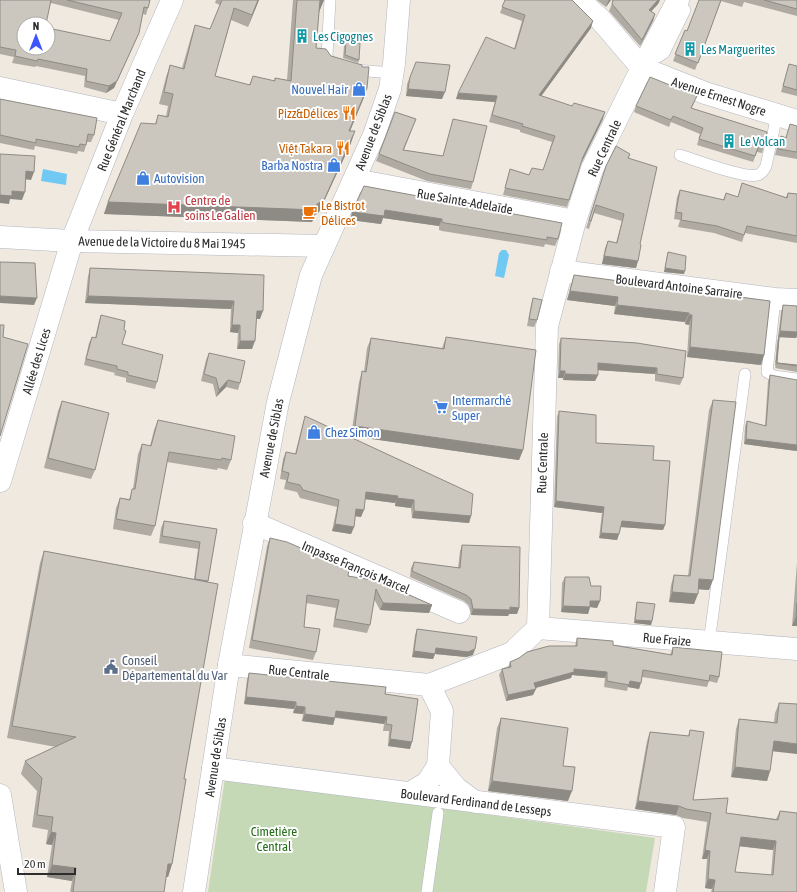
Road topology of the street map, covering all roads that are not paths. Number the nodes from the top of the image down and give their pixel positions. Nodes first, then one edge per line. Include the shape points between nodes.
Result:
1 (172, 0) edge
2 (330, 0) edge
3 (399, 0) edge
4 (579, 0) edge
5 (682, 5) edge
6 (644, 63) junction
7 (393, 73) junction
8 (0, 88) edge
9 (122, 114) junction
10 (787, 118) edge
11 (680, 155) dead end
12 (355, 180) junction
13 (575, 221) junction
14 (0, 237) edge
15 (72, 241) junction
16 (324, 246) junction
17 (561, 271) junction
18 (775, 299) junction
19 (797, 300) edge
20 (744, 374) dead end
21 (797, 379) edge
22 (0, 481) edge
23 (254, 523) junction
24 (459, 612) dead end
25 (538, 628) junction
26 (709, 643) junction
27 (797, 649) edge
28 (229, 665) junction
29 (429, 685) junction
30 (438, 766) junction
31 (213, 768) junction
32 (410, 793) junction
33 (0, 795) edge
34 (475, 802) junction
35 (438, 813) dead end
36 (16, 892) edge
37 (194, 892) edge
38 (427, 892) edge
39 (665, 892) edge

1 - 9 street, Rue Général Marchand
2 - 7 lane via 327,53 329,61 356,70
3 - 7 street, Avenue de Siblas
4 - 6 street
5 - 6 street, Rue Centrale
6 - 10 street, Avenue Ernest Nogre via 705,93
6 - 13 street, Rue Centrale via 592,169
7 - 12 street, Avenue de Siblas via 374,135
8 - 9 street
9 - 15 street, Rue Général Marchand
10 - 11 lane via 761,174 742,174
12 - 13 street, Rue Sainte-Adelaïde
12 - 16 street, Avenue de Siblas
13 - 17 street, Rue Centrale
14 - 15 street, Avenue de la Victoire du 8 Mai 1945
15 - 16 street, Avenue de la Victoire du 8 Mai 1945
15 - 22 street, Allée des Lices
16 - 23 street, Avenue de Siblas via 311,275 278,402
17 - 18 street, Boulevard Antoine Sarraire
17 - 25 street, Rue Centrale via 546,332
18 - 19 street, Boulevard Antoine Sarraire
18 - 21 lane via 767,372 770,376
20 - 26 lane
23 - 24 street, Impasse François Marcel
23 - 28 street, Avenue de Siblas
25 - 26 street, Rue Fraize
25 - 29 street, Rue Centrale via 512,653
26 - 27 street, Rue Fraize
28 - 29 street, Rue Centrale
28 - 31 street, Avenue de Siblas
29 - 30 street via 442,711
30 - 32 street via 427,783
30 - 34 street via 456,788
31 - 32 street, Boulevard Ferdinand de Lesseps
31 - 37 street, Avenue de Siblas
32 - 34 street, Boulevard Ferdinand de Lesseps
33 - 36 street
34 - 39 street, Boulevard Ferdinand de Lesseps via 674,827
35 - 38 lane

